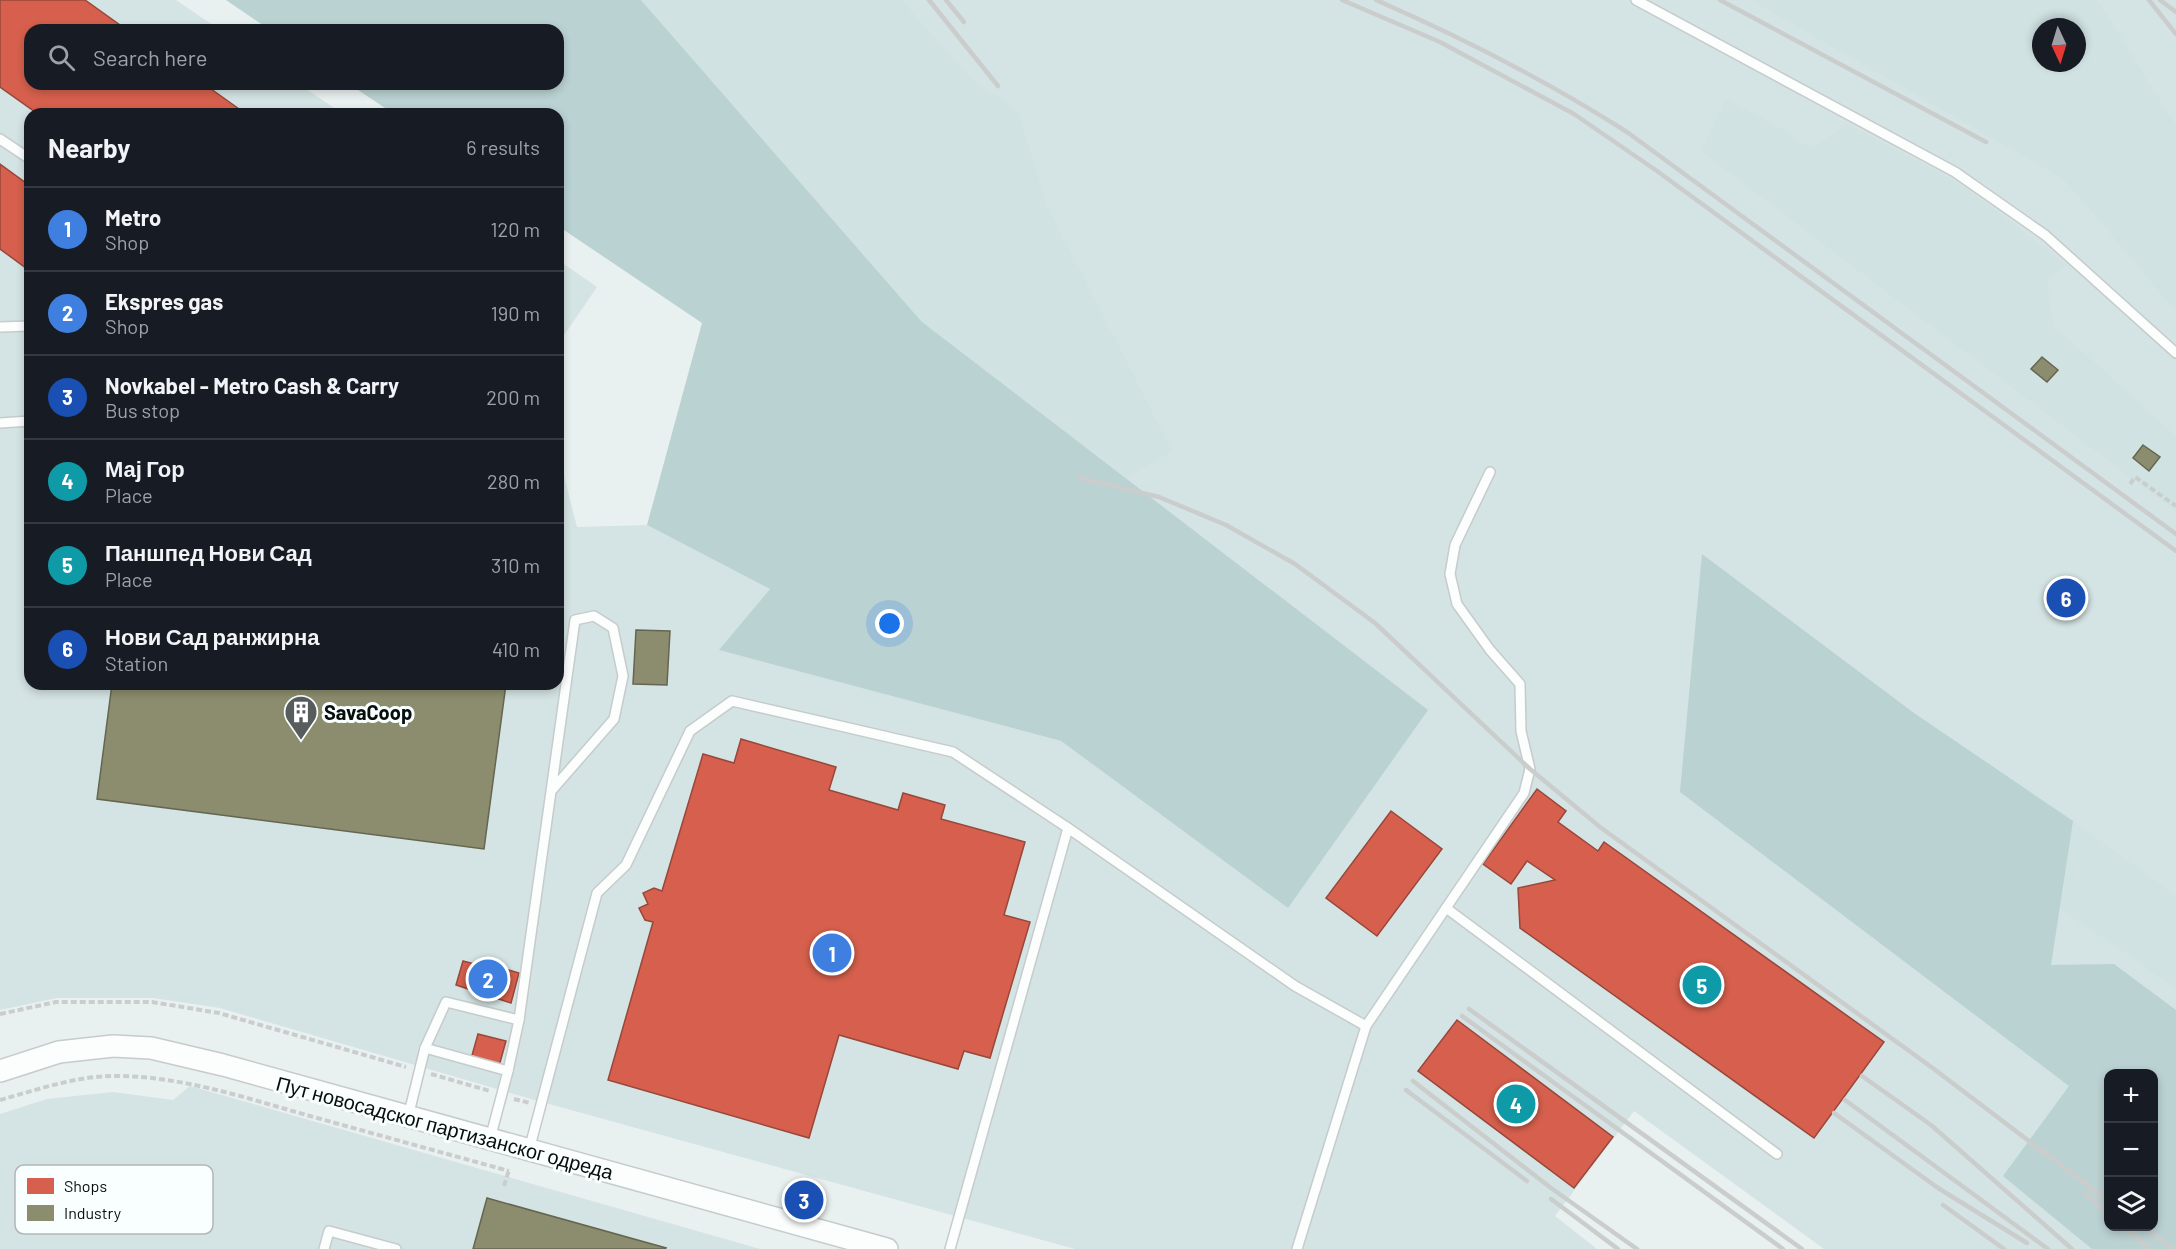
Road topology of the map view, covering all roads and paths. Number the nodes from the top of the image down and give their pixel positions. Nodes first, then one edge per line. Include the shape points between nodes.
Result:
1 (1636, 0) edge
2 (0, 139) edge
3 (24, 155) edge
4 (24, 326) edge
5 (0, 327) edge
6 (2176, 353) edge
7 (24, 421) edge
8 (0, 423) edge
9 (1490, 472) dead end
10 (2130, 484) dead end
11 (2176, 506) edge
12 (552, 790) junction
13 (1068, 828) junction
14 (1446, 908) junction
15 (0, 1014) edge
16 (519, 1020) junction
17 (1366, 1026) junction
18 (426, 1048) junction
19 (0, 1071) edge
20 (420, 1071) junction
21 (508, 1071) junction
22 (502, 1095) junction
23 (0, 1100) edge
24 (540, 1106) junction
25 (408, 1117) junction
26 (490, 1139) junction
27 (530, 1150) junction
28 (1777, 1154) dead end
29 (509, 1171) dead end
30 (324, 1249) edge
31 (396, 1249) edge
32 (887, 1249) edge
33 (951, 1249) edge
34 (1297, 1249) edge

1 - 6 lane via 1955,172 2045,235
2 - 3 lane
4 - 5 lane
7 - 8 lane
9 - 14 lane via 1455,545 1450,574 1457,604 1520,684 1521,731 1530,769 1524,793
10 - 11 path via 2135,477
12 - 12 lane via 575,620 594,616 613,628 623,676 614,719
12 - 16 lane
13 - 17 lane via 1294,986
13 - 24 lane via 953,752 732,701 690,731 626,866 597,893
13 - 33 lane
14 - 17 lane
14 - 28 lane
15 - 20 path via 56,1002 152,1002 219,1013
16 - 18 lane via 446,1002
16 - 21 lane
17 - 34 lane
18 - 20 lane
18 - 21 lane
19 - 25 street, Пут новосадског партизанског одреда via 59,1052 112,1046 151,1048
20 - 22 path
20 - 25 lane
21 - 22 lane
22 - 24 path
22 - 26 lane
23 - 29 path via 80,1079 147,1077 245,1098
24 - 27 lane
25 - 26 street, Пут новосадског партизанског одреда
26 - 27 street, Пут новосадског партизанског одреда
27 - 32 street, Пут новосадског партизанског одреда
30 - 31 lane via 329,1231

